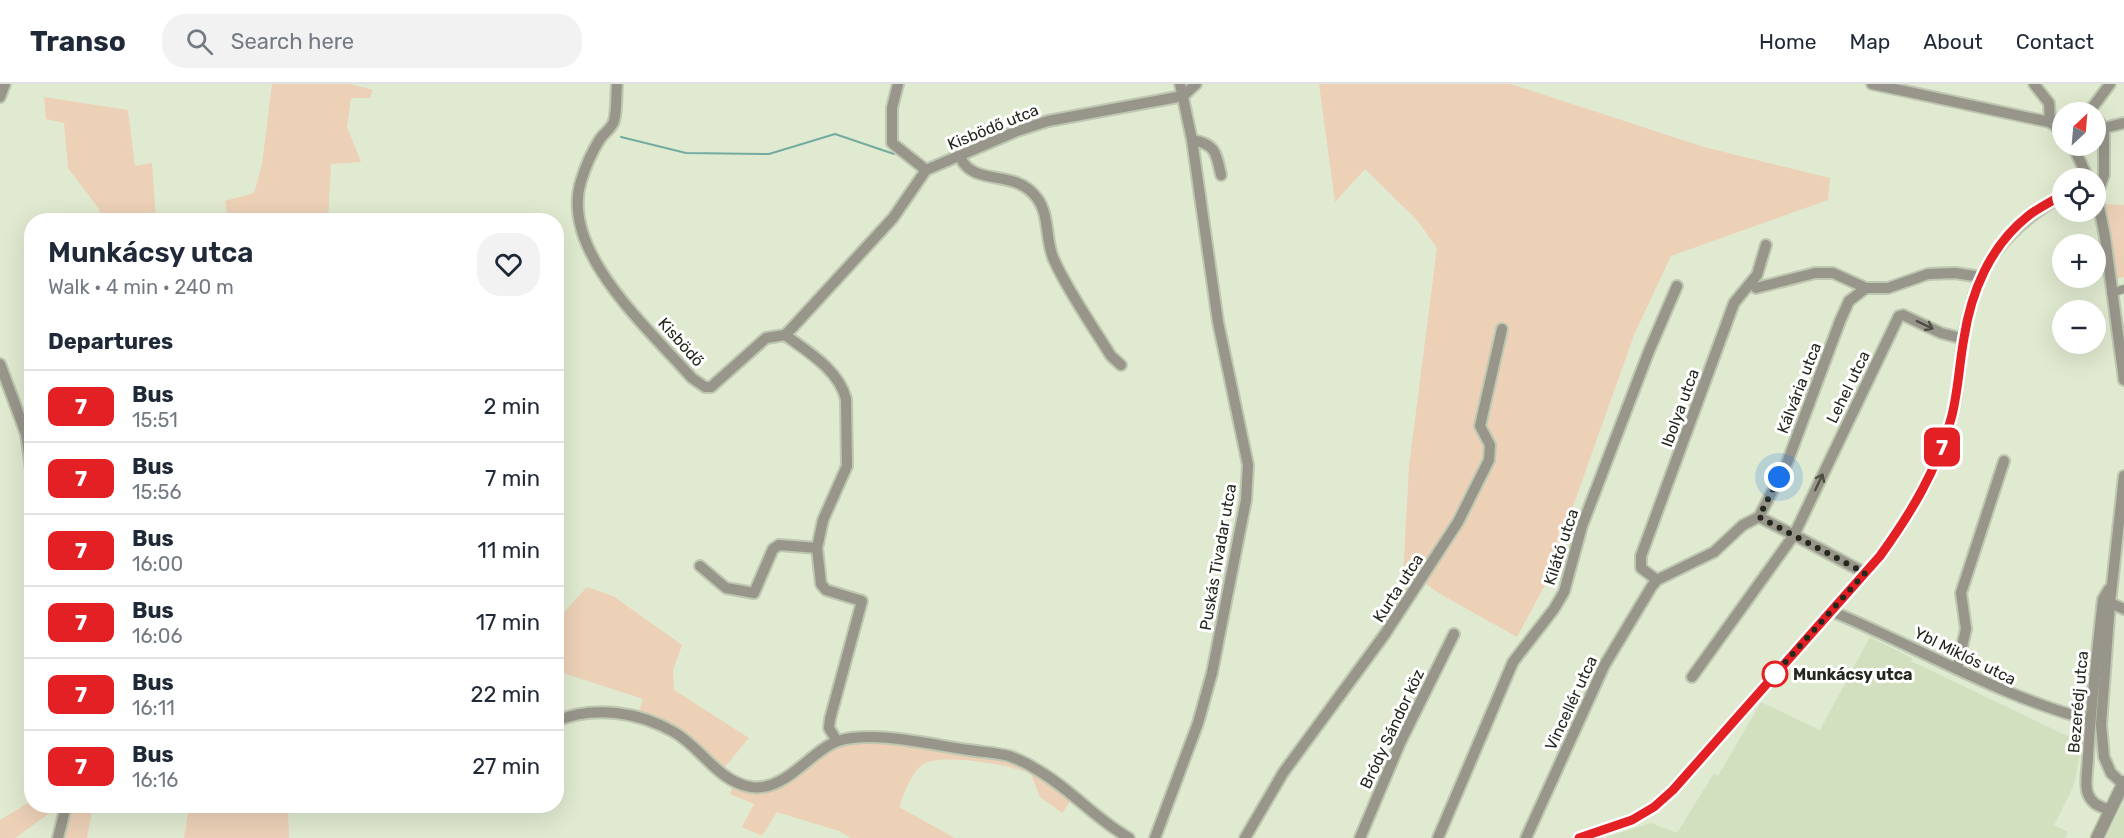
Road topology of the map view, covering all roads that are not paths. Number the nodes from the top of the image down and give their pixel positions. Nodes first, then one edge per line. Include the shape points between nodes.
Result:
1 (5, 84) edge
2 (617, 84) edge
3 (898, 84) edge
4 (1180, 84) edge
5 (1196, 84) edge
6 (1872, 84) edge
7 (2034, 84) edge
8 (2110, 84) edge
9 (1183, 96) junction
10 (0, 97) edge
11 (2096, 102) edge
12 (2050, 122) joint
13 (2124, 123) edge
14 (2106, 128) edge
15 (1192, 140) junction
16 (960, 157) junction
17 (926, 170) junction
18 (1221, 175) dead end
19 (2052, 201) edge
20 (2100, 222) edge
21 (1766, 245) dead end
22 (1982, 277) junction
23 (1677, 286) dead end
24 (1756, 288) dead end
25 (1866, 288) junction
26 (2124, 290) edge
27 (2111, 292) junction
28 (1502, 329) dead end
29 (785, 334) junction
30 (1964, 339) junction
31 (0, 364) edge
32 (1121, 365) dead end
33 (2124, 380) edge
34 (24, 429) edge
35 (2004, 461) dead end
36 (2124, 476) edge
37 (1759, 517) junction
38 (1794, 535) junction
39 (817, 548) junction
40 (700, 567) dead end
41 (1865, 573) junction
42 (1655, 583) junction
43 (2112, 587) junction
44 (2110, 603) junction
45 (2124, 609) edge
46 (1831, 611) junction
47 (1454, 634) dead end
48 (1956, 669) junction
49 (1692, 676) dead end
50 (564, 718) edge
51 (2090, 720) junction
52 (837, 741) junction
53 (2123, 783) edge
54 (2110, 809) junction
55 (64, 813) edge
56 (58, 838) edge
57 (1129, 838) edge
58 (1155, 838) edge
59 (1245, 838) edge
60 (1360, 838) edge
61 (1438, 838) edge
62 (1526, 838) edge
63 (1579, 838) edge
64 (2097, 838) edge

1 - 10 street
2 - 29 street, Kisbödő via 613,123 599,141 578,191 579,218 586,244 601,271 692,378 705,387 711,387 766,338
3 - 17 street via 891,108 892,143
4 - 9 street, Puskás Tivadar utca
5 - 9 street
6 - 12 street
7 - 12 street via 2049,103
8 - 11 street
9 - 15 street, Puskás Tivadar utca
9 - 16 street, Kisbödő utca via 1048,121
13 - 14 street
15 - 18 street via 1213,148
15 - 58 street, Puskás Tivadar utca via 1218,322 1248,465 1246,500 1212,673
16 - 17 street, Kisbödő utca
16 - 32 street via 968,169 1015,180 1039,200 1053,259 1111,356
17 - 29 street, Kisbödő via 893,218
19 - 22 street via 2028,216 2007,237
20 - 27 street
21 - 42 street, Ibolya utca via 1757,275 1734,303 1641,556 1641,568
22 - 25 street via 1928,274 1888,288
22 - 30 street
23 - 61 street, Kilátó utca via 1582,526 1564,592 1513,662
24 - 25 street via 1815,273 1833,273
25 - 37 street, Kálvária utca via 1850,301 1840,321 1787,463
26 - 27 street
27 - 33 street
28 - 59 street, Kurta utca via 1480,426 1490,445 1489,460 1458,522 1385,634 1283,773
29 - 39 street via 821,362 844,388 846,399 847,466 823,520
38 -> 30 street, Lehel utca via 1899,316
30 - 41 street via 1952,417 1935,464 1905,522
31 - 34 street
35 - 48 street via 1961,593 1966,629
36 - 43 street, Bezerédj utca
37 - 38 street
37 - 42 street, Kálvária utca via 1743,525 1714,552
38 - 41 street
38 - 49 street
39 - 40 street via 779,545 772,549 754,593 726,588
39 - 52 street via 821,584 826,590 862,601 830,719 829,728
41 - 46 street
42 - 62 street, Vincellér utca via 1604,666
43 - 44 street, Bezerédj utca
43 - 51 street, Bezerédj utca via 2103,599
44 - 45 street
44 - 53 street, Bezerédj utca via 2101,725 2104,757 2111,773
46 - 48 street, Ybl Miklós utca
46 - 63 street via 1673,790 1632,820
47 - 60 street, Bródy Sándor köz via 1400,742
48 - 51 street, Ybl Miklós utca via 2019,698
50 - 52 street via 583,712 632,715 675,733 727,777 754,787 786,778
51 - 54 street, Bezerédj utca via 2088,794 2097,806
52 - 57 street via 872,738 1009,756 1060,784
53 - 54 street
54 - 64 street
55 - 56 street

